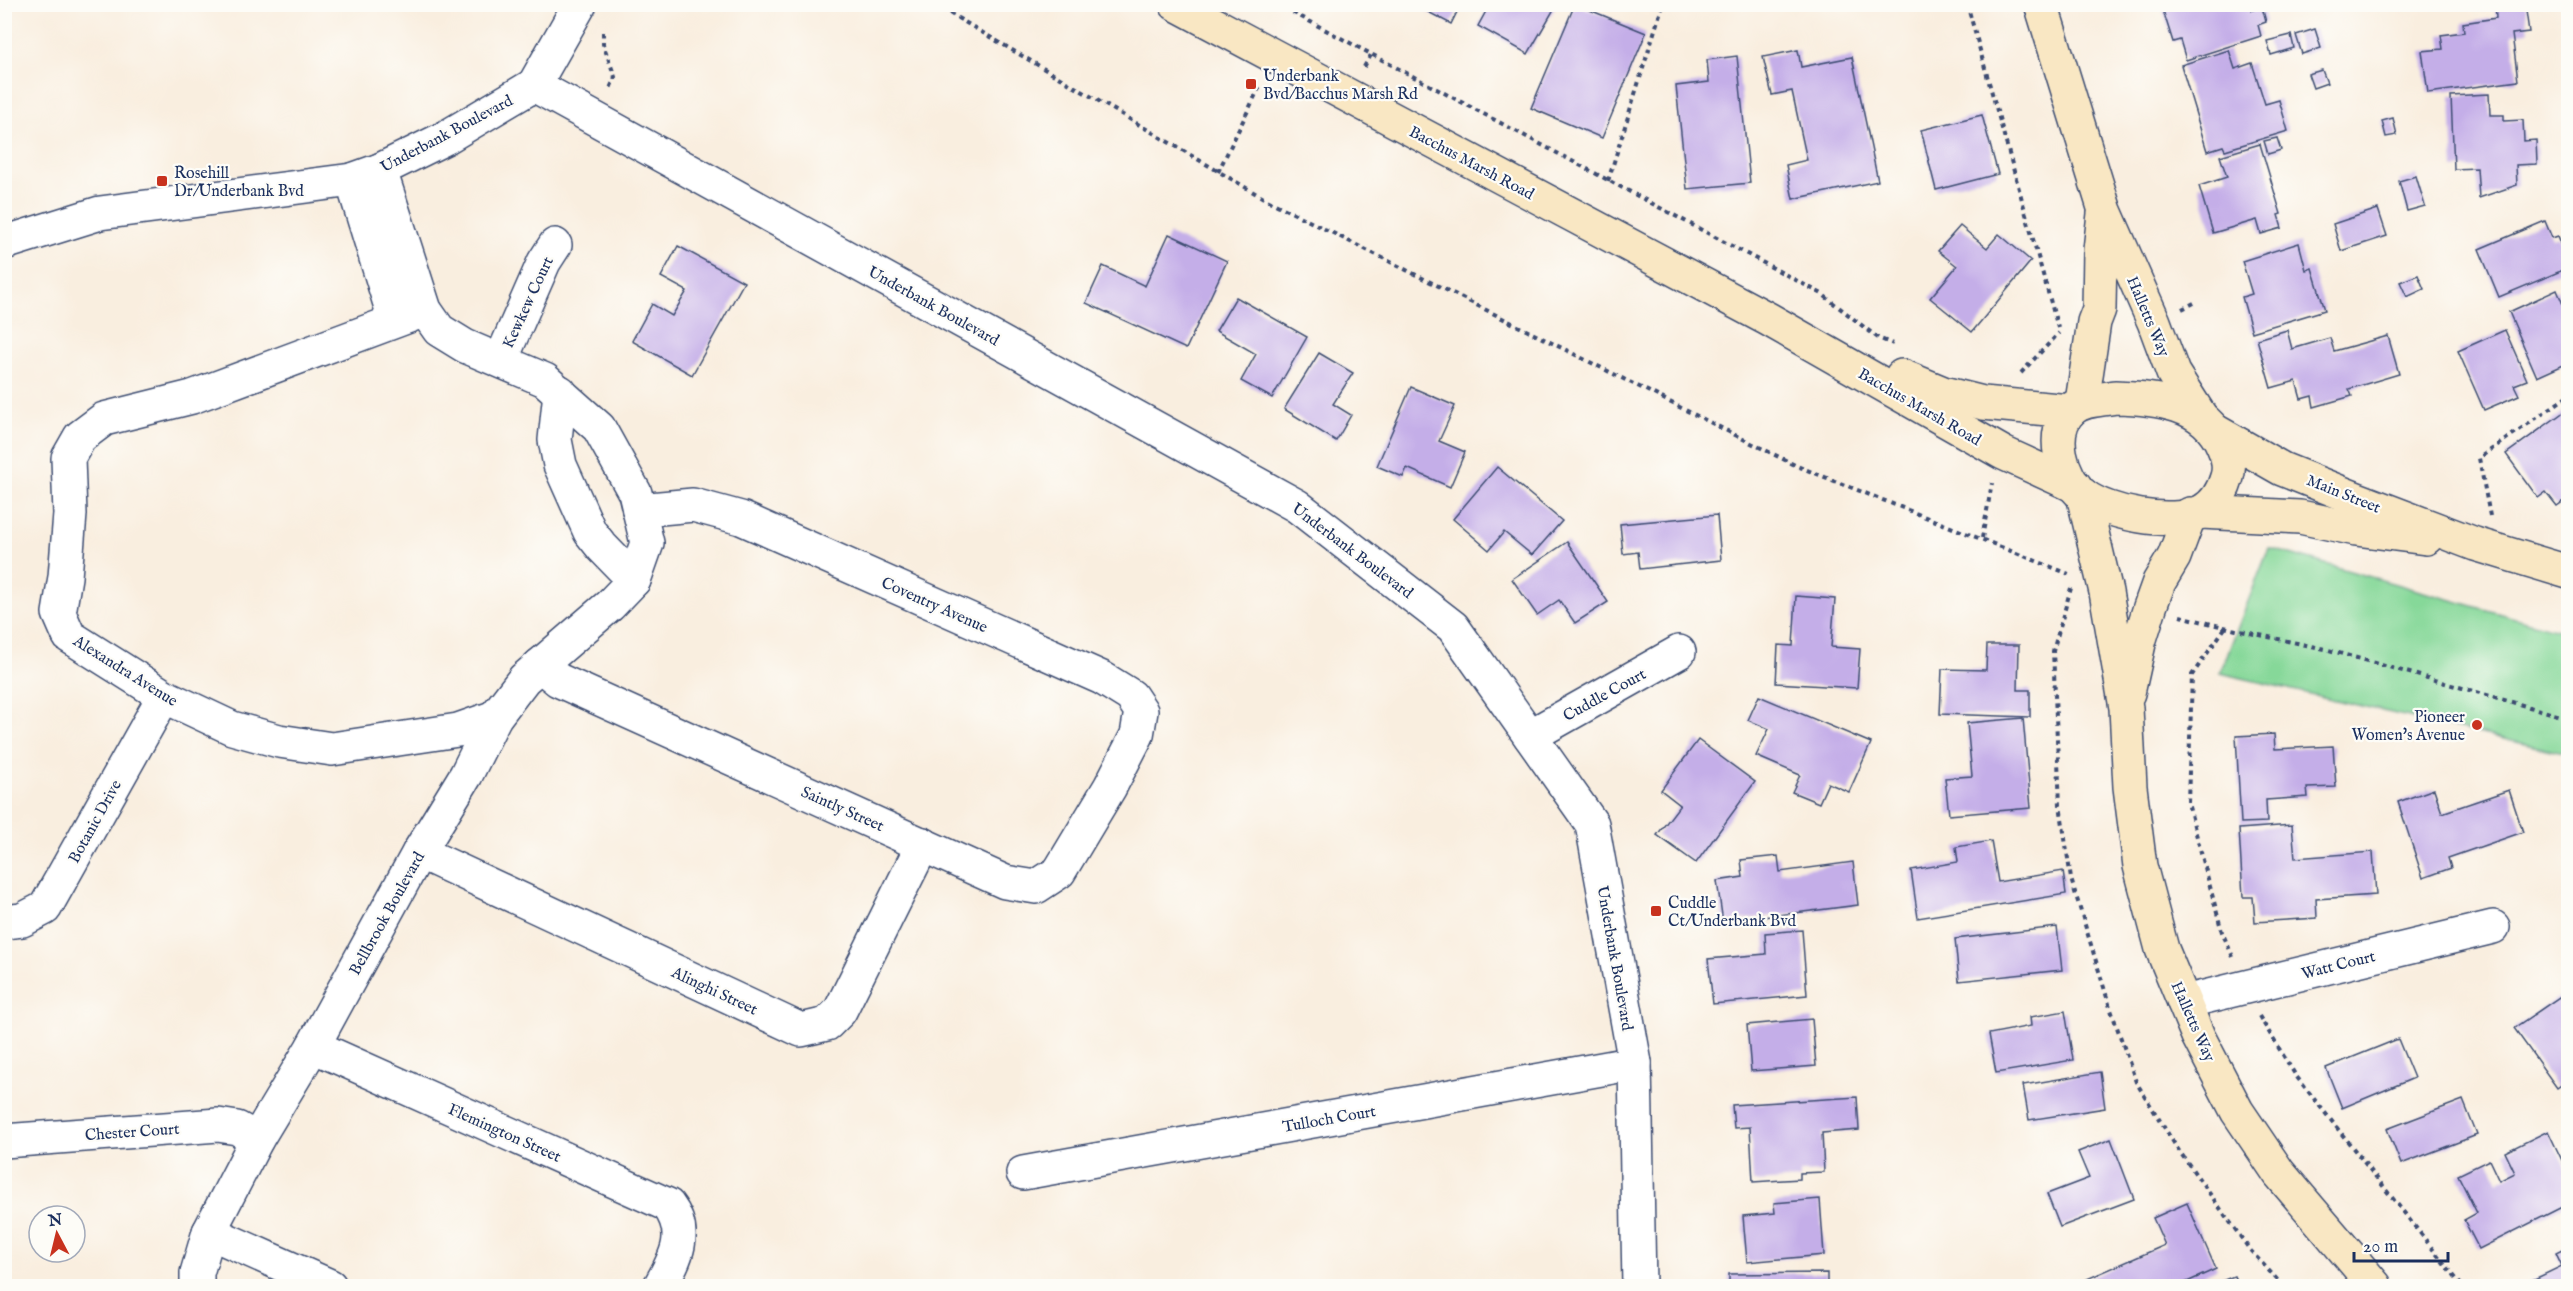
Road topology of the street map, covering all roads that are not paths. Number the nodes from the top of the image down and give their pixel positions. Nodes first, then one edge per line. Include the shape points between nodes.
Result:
1 (1176, 4) edge
2 (2041, 4) edge
3 (592, 13) edge
4 (534, 85) junction
5 (366, 175) junction
6 (2105, 212) junction
7 (4, 243) edge
8 (555, 244) dead end
9 (425, 310) junction
10 (1768, 319) junction
11 (395, 320) junction
12 (501, 360) junction
13 (560, 392) junction
14 (2076, 406) junction
15 (2209, 425) junction
16 (2079, 491) junction
17 (639, 510) junction
18 (2196, 513) junction
19 (2484, 535) junction
20 (2568, 572) edge
21 (634, 580) junction
22 (1679, 652) dead end
23 (540, 665) junction
24 (164, 696) junction
25 (2126, 708) junction
26 (495, 717) junction
27 (1530, 736) junction
28 (1110, 787) joint
29 (923, 844) junction
30 (419, 852) junction
31 (4, 922) edge
32 (2493, 927) dead end
33 (2184, 1002) junction
34 (313, 1046) junction
35 (1635, 1063) junction
36 (256, 1139) junction
37 (4, 1141) edge
38 (1023, 1173) dead end
39 (209, 1232) junction
40 (197, 1287) edge
41 (330, 1287) edge
42 (660, 1287) edge
43 (1640, 1287) edge
44 (2375, 1287) edge

1 - 10 main road, Bacchus Marsh Road
2 - 6 main road, Halletts Way
3 - 4 street, Underbank Boulevard
4 - 5 street, Underbank Boulevard via 445,138
4 - 27 street, Underbank Boulevard via 1298,506 1454,627
5 - 7 street, Underbank Boulevard via 100,213
5 - 9 street, Bellbrook Boulevard
5 - 11 street
6 - 14 main road, Halletts Way via 2099,309
6 - 15 main road, Halletts Way via 2174,373
8 - 12 street, Kewkew Court
9 - 11 street, Alexandra Avenue
9 - 12 street, Bellbrook Boulevard via 439,330 465,346
10 - 14 main road, Bacchus Marsh Road via 1943,393 1983,403
10 - 16 main road, Bacchus Marsh Road via 2003,453
11 - 24 street, Alexandra Avenue via 192,397 104,419 80,437 68,458 70,514 59,613 69,636
12 - 13 street, Bellbrook Boulevard via 545,380
13 - 17 street, Bellbrook Boulevard via 599,428 635,493
13 - 21 street via 555,440 560,465 590,532
14 - 15 main road via 2115,397 2147,398 2177,405
14 - 16 main road via 2061,427 2060,446 2063,465
15 - 18 main road via 2227,456 2229,474 2221,495
15 - 19 main road, Main Street via 2282,469
16 - 18 main road via 2124,513 2152,518
16 - 25 main road, Halletts Way via 2105,588
17 - 21 street, Bellbrook Boulevard via 647,543
17 - 28 street, Coventry Avenue via 693,505 741,518 1102,678 1131,696 1141,711 1137,735
18 - 19 main road, Main Street via 2300,517 2356,529
18 - 25 main road, Halletts Way via 2150,607
19 - 20 main road, Main Street
21 - 23 street, Bellbrook Boulevard
22 - 27 street, Cuddle Court
23 - 26 street, Bellbrook Boulevard
23 - 29 street, Saintly Street via 558,680
24 - 26 street, Alexandra Avenue via 232,728 279,741 332,749 458,730
24 - 31 street, Botanic Drive via 45,908 21,920
25 - 33 main road, Halletts Way via 2130,788 2140,866 2162,949
26 - 30 street, Bellbrook Boulevard via 466,775
27 - 35 street, Underbank Boulevard via 1592,824
28 - 29 street, Saintly Street via 1059,872 1036,887 1005,882
29 - 30 street, Alinghi Street via 840,1011 827,1024 801,1030
30 - 34 street, Bellbrook Boulevard
32 - 33 street, Watt Court
33 - 44 main road, Halletts Way via 2243,1120 2279,1173
34 - 36 street, Bellbrook Boulevard
34 - 42 street, Flemington Street via 668,1206 676,1215 681,1234 676,1257
35 - 38 street, Tulloch Court
35 - 43 street, Underbank Boulevard
36 - 37 street, Chester Court via 237,1128 218,1125
36 - 39 street, Bellbrook Boulevard
39 - 40 street, Bellbrook Boulevard
39 - 41 street

